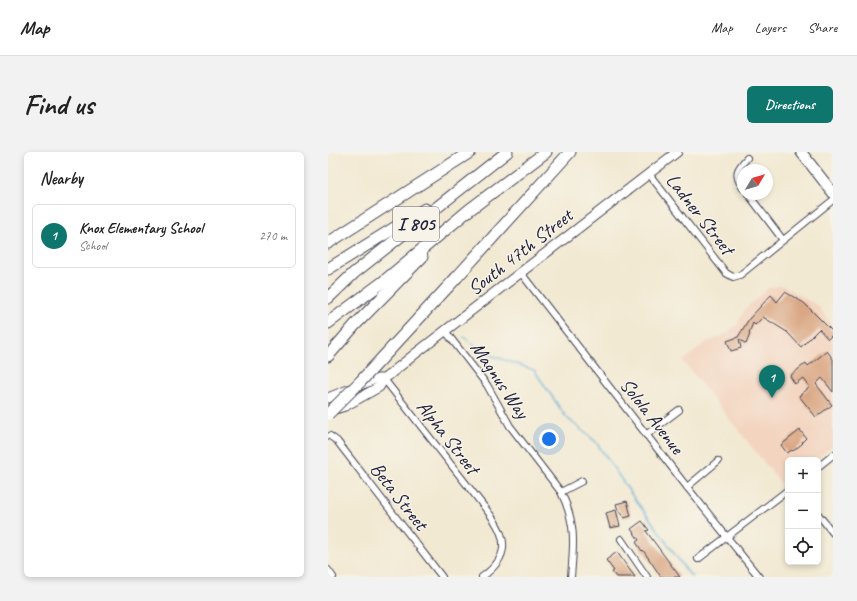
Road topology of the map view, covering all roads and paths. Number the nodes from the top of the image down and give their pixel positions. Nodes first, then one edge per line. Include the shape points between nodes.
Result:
1 (470, 152) edge
2 (506, 152) edge
3 (546, 152) edge
4 (570, 152) edge
5 (677, 152) edge
6 (801, 152) edge
7 (747, 158) dead end
8 (742, 164) edge
9 (649, 174) junction
10 (833, 193) edge
11 (753, 200) edge
12 (833, 200) edge
13 (469, 210) junction
14 (783, 240) junction
15 (328, 243) edge
16 (328, 269) edge
17 (521, 273) junction
18 (328, 298) edge
19 (328, 323) edge
20 (446, 332) junction
21 (328, 356) edge
22 (384, 379) junction
23 (328, 398) edge
24 (679, 410) dead end
25 (328, 413) edge
26 (646, 435) junction
27 (330, 436) dead end
28 (833, 455) edge
29 (718, 461) dead end
30 (821, 465) edge
31 (582, 481) dead end
32 (687, 487) junction
33 (561, 492) junction
34 (785, 492) edge
35 (821, 518) edge
36 (833, 533) edge
37 (727, 537) junction
38 (621, 540) dead end
39 (698, 559) dead end
40 (328, 570) edge
41 (333, 577) edge
42 (442, 577) edge
43 (482, 577) edge
44 (571, 577) edge
45 (647, 577) edge
46 (758, 577) edge

1 - 15 highway
2 - 16 highway via 428,207
2 - 18 highway, I 805 via 354,273
3 - 13 highway, I 805
4 - 25 highway, bridge via 361,381
5 - 9 main road, South 47th Street
6 - 10 main road
7 - 8 street
9 - 14 street, Ladner Street via 726,273 733,277 740,275
9 - 17 main road, South 47th Street
11 - 14 street
12 - 14 street
13 - 19 highway, I 805 via 383,282
13 - 21 highway via 355,324
17 - 20 main road, South 47th Street
17 - 26 street, Solola Avenue
20 - 22 main road, South 47th Street
20 - 33 street, Magnus Way via 487,385 510,426
22 - 23 main road, South 47th Street via 375,378
22 - 25 main road, South 47th Street via 379,387 367,395
22 - 43 street, Alpha Street via 500,530 503,547 497,563
24 - 26 street
26 - 32 street, Solola Avenue
27 - 42 street, Beta Street via 340,444
28 - 30 street
29 - 32 street
31 - 33 street
32 - 37 street, Solola Avenue
33 - 44 street, Magnus Way via 572,522 574,544
34 - 37 street
35 - 36 street
37 - 39 street
37 - 46 street, Solola Avenue
38 - 45 street
40 - 41 street

